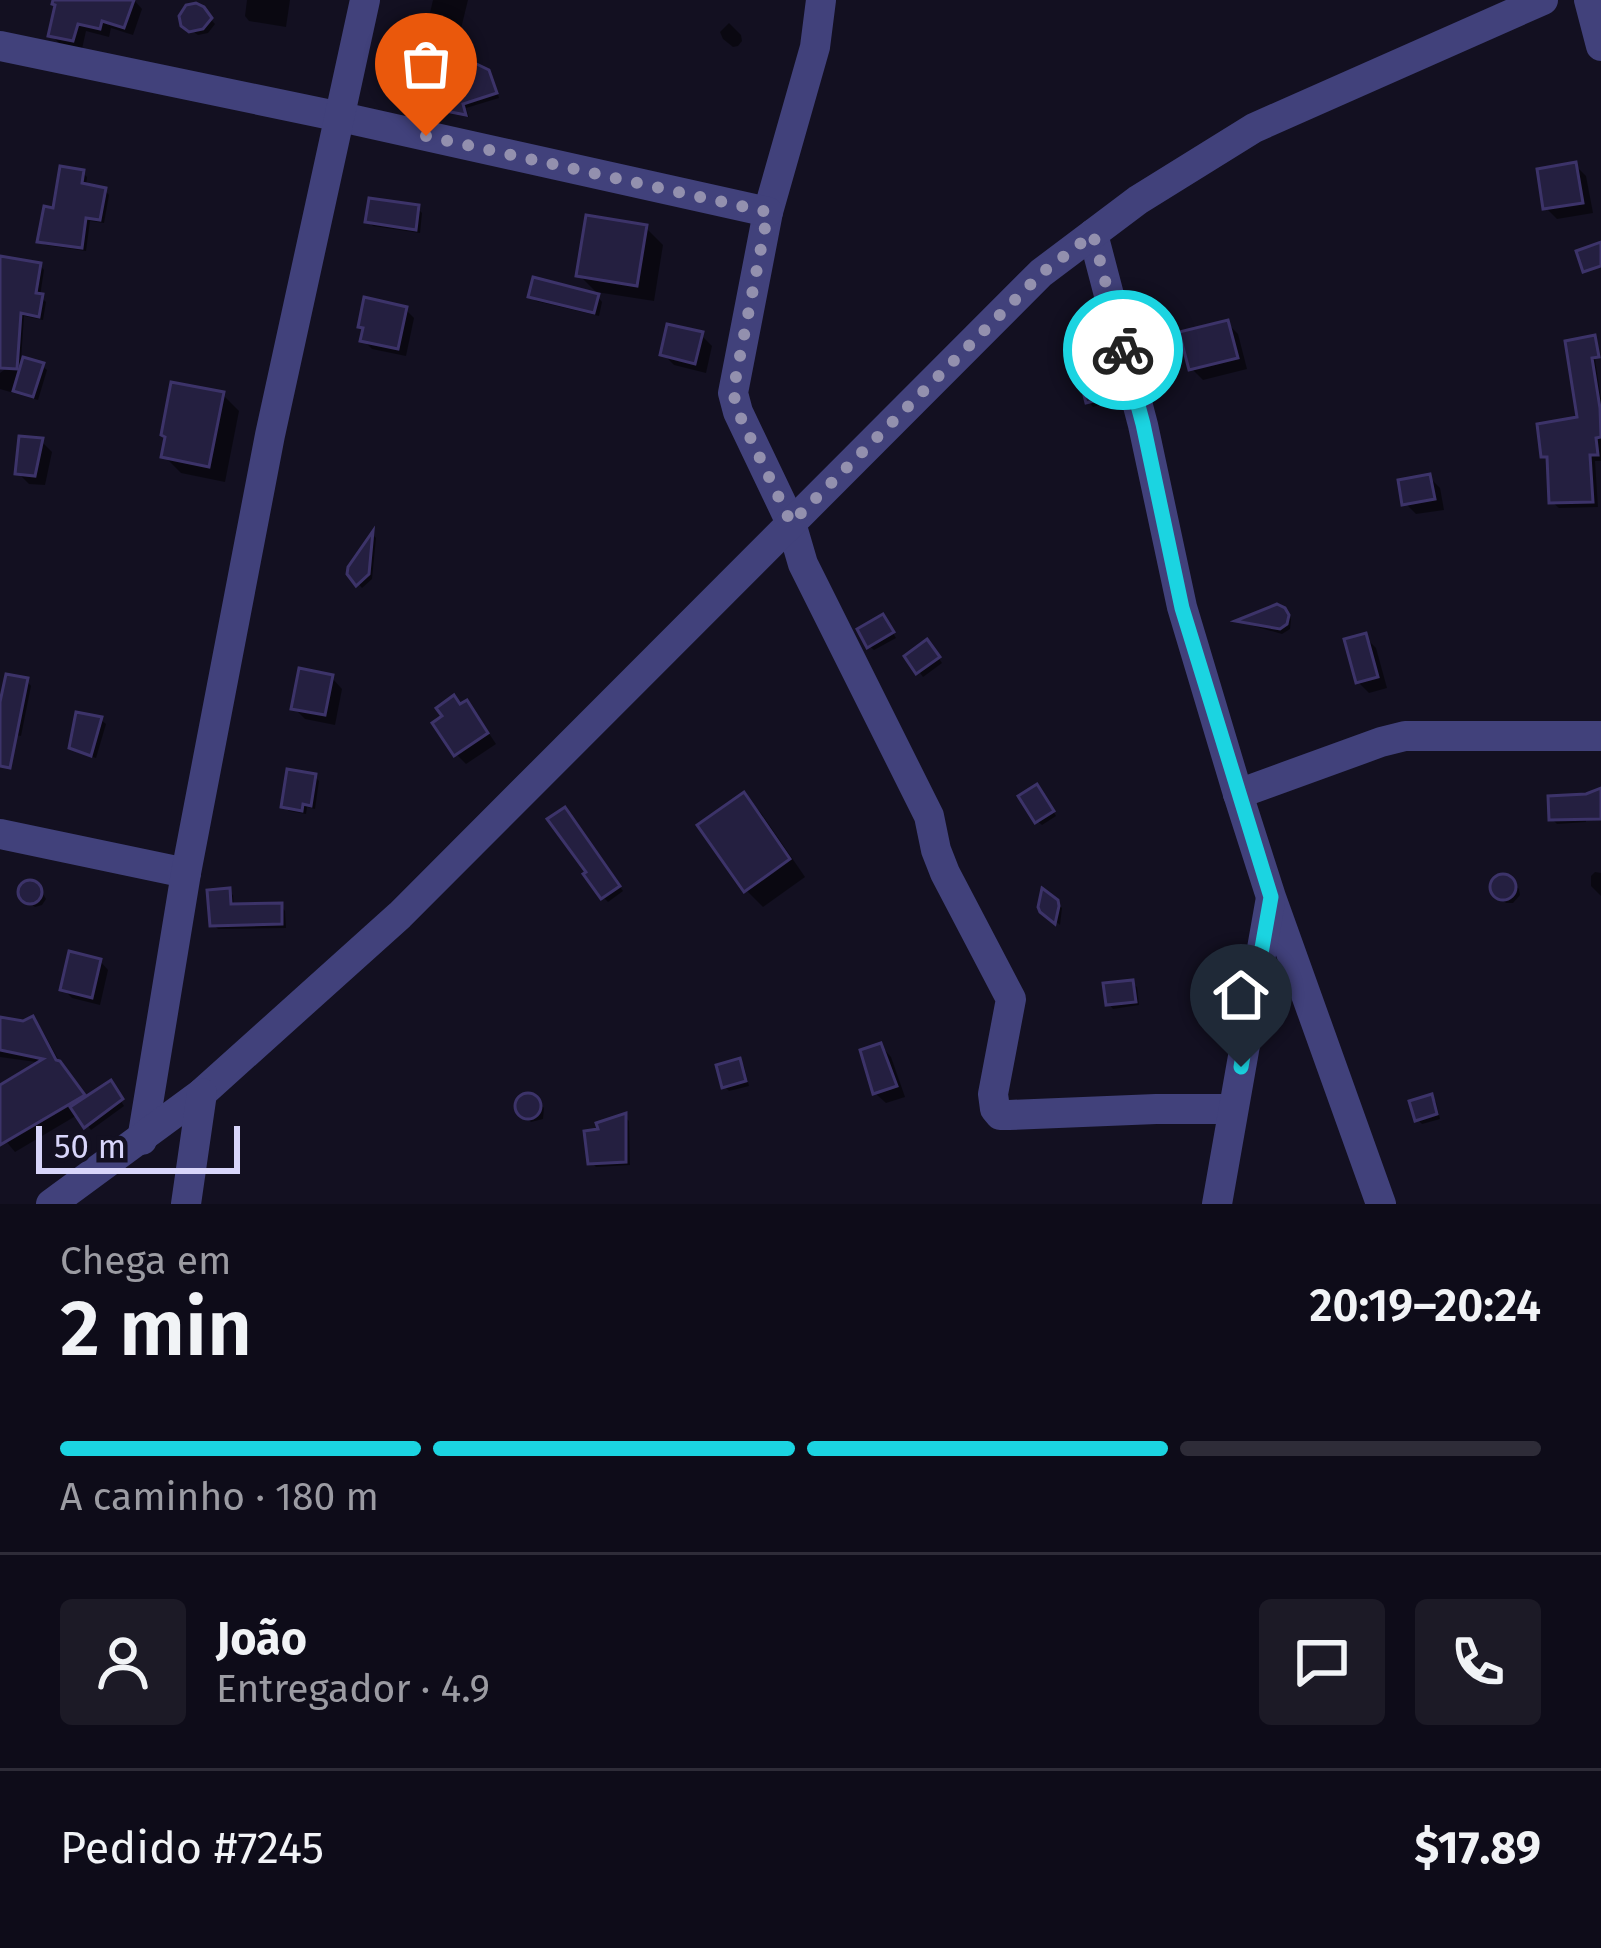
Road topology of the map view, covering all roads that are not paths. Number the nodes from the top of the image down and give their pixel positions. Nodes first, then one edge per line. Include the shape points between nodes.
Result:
1 (365, 0) edge
2 (821, 0) edge
3 (1543, 0) edge
4 (1589, 0) edge
5 (0, 46) edge
6 (1601, 46) edge
7 (341, 117) junction
8 (768, 212) junction
9 (1093, 234) junction
10 (791, 523) junction
11 (1601, 736) edge
12 (1238, 794) junction
13 (0, 834) edge
14 (186, 873) junction
15 (1271, 897) junction
16 (202, 1093) junction
17 (1233, 1109) junction
18 (142, 1140) junction
19 (51, 1204) edge
20 (187, 1204) edge
21 (1216, 1204) edge
22 (1381, 1204) edge

1 - 7 street
2 - 8 street
3 - 9 street via 1254,128
4 - 6 street
5 - 7 street
7 - 8 street
7 - 14 street
8 - 10 street via 733,392
9 - 10 street via 1042,273
9 - 12 street via 1182,608
10 - 16 street via 400,915
10 - 17 street via 812,584 929,816 945,873 1011,999 994,1109
11 - 12 street via 1405,736
12 - 15 street
13 - 14 street
14 - 18 street
15 - 17 street
15 - 22 street
16 - 18 street
16 - 20 street
17 - 21 street
18 - 19 street

